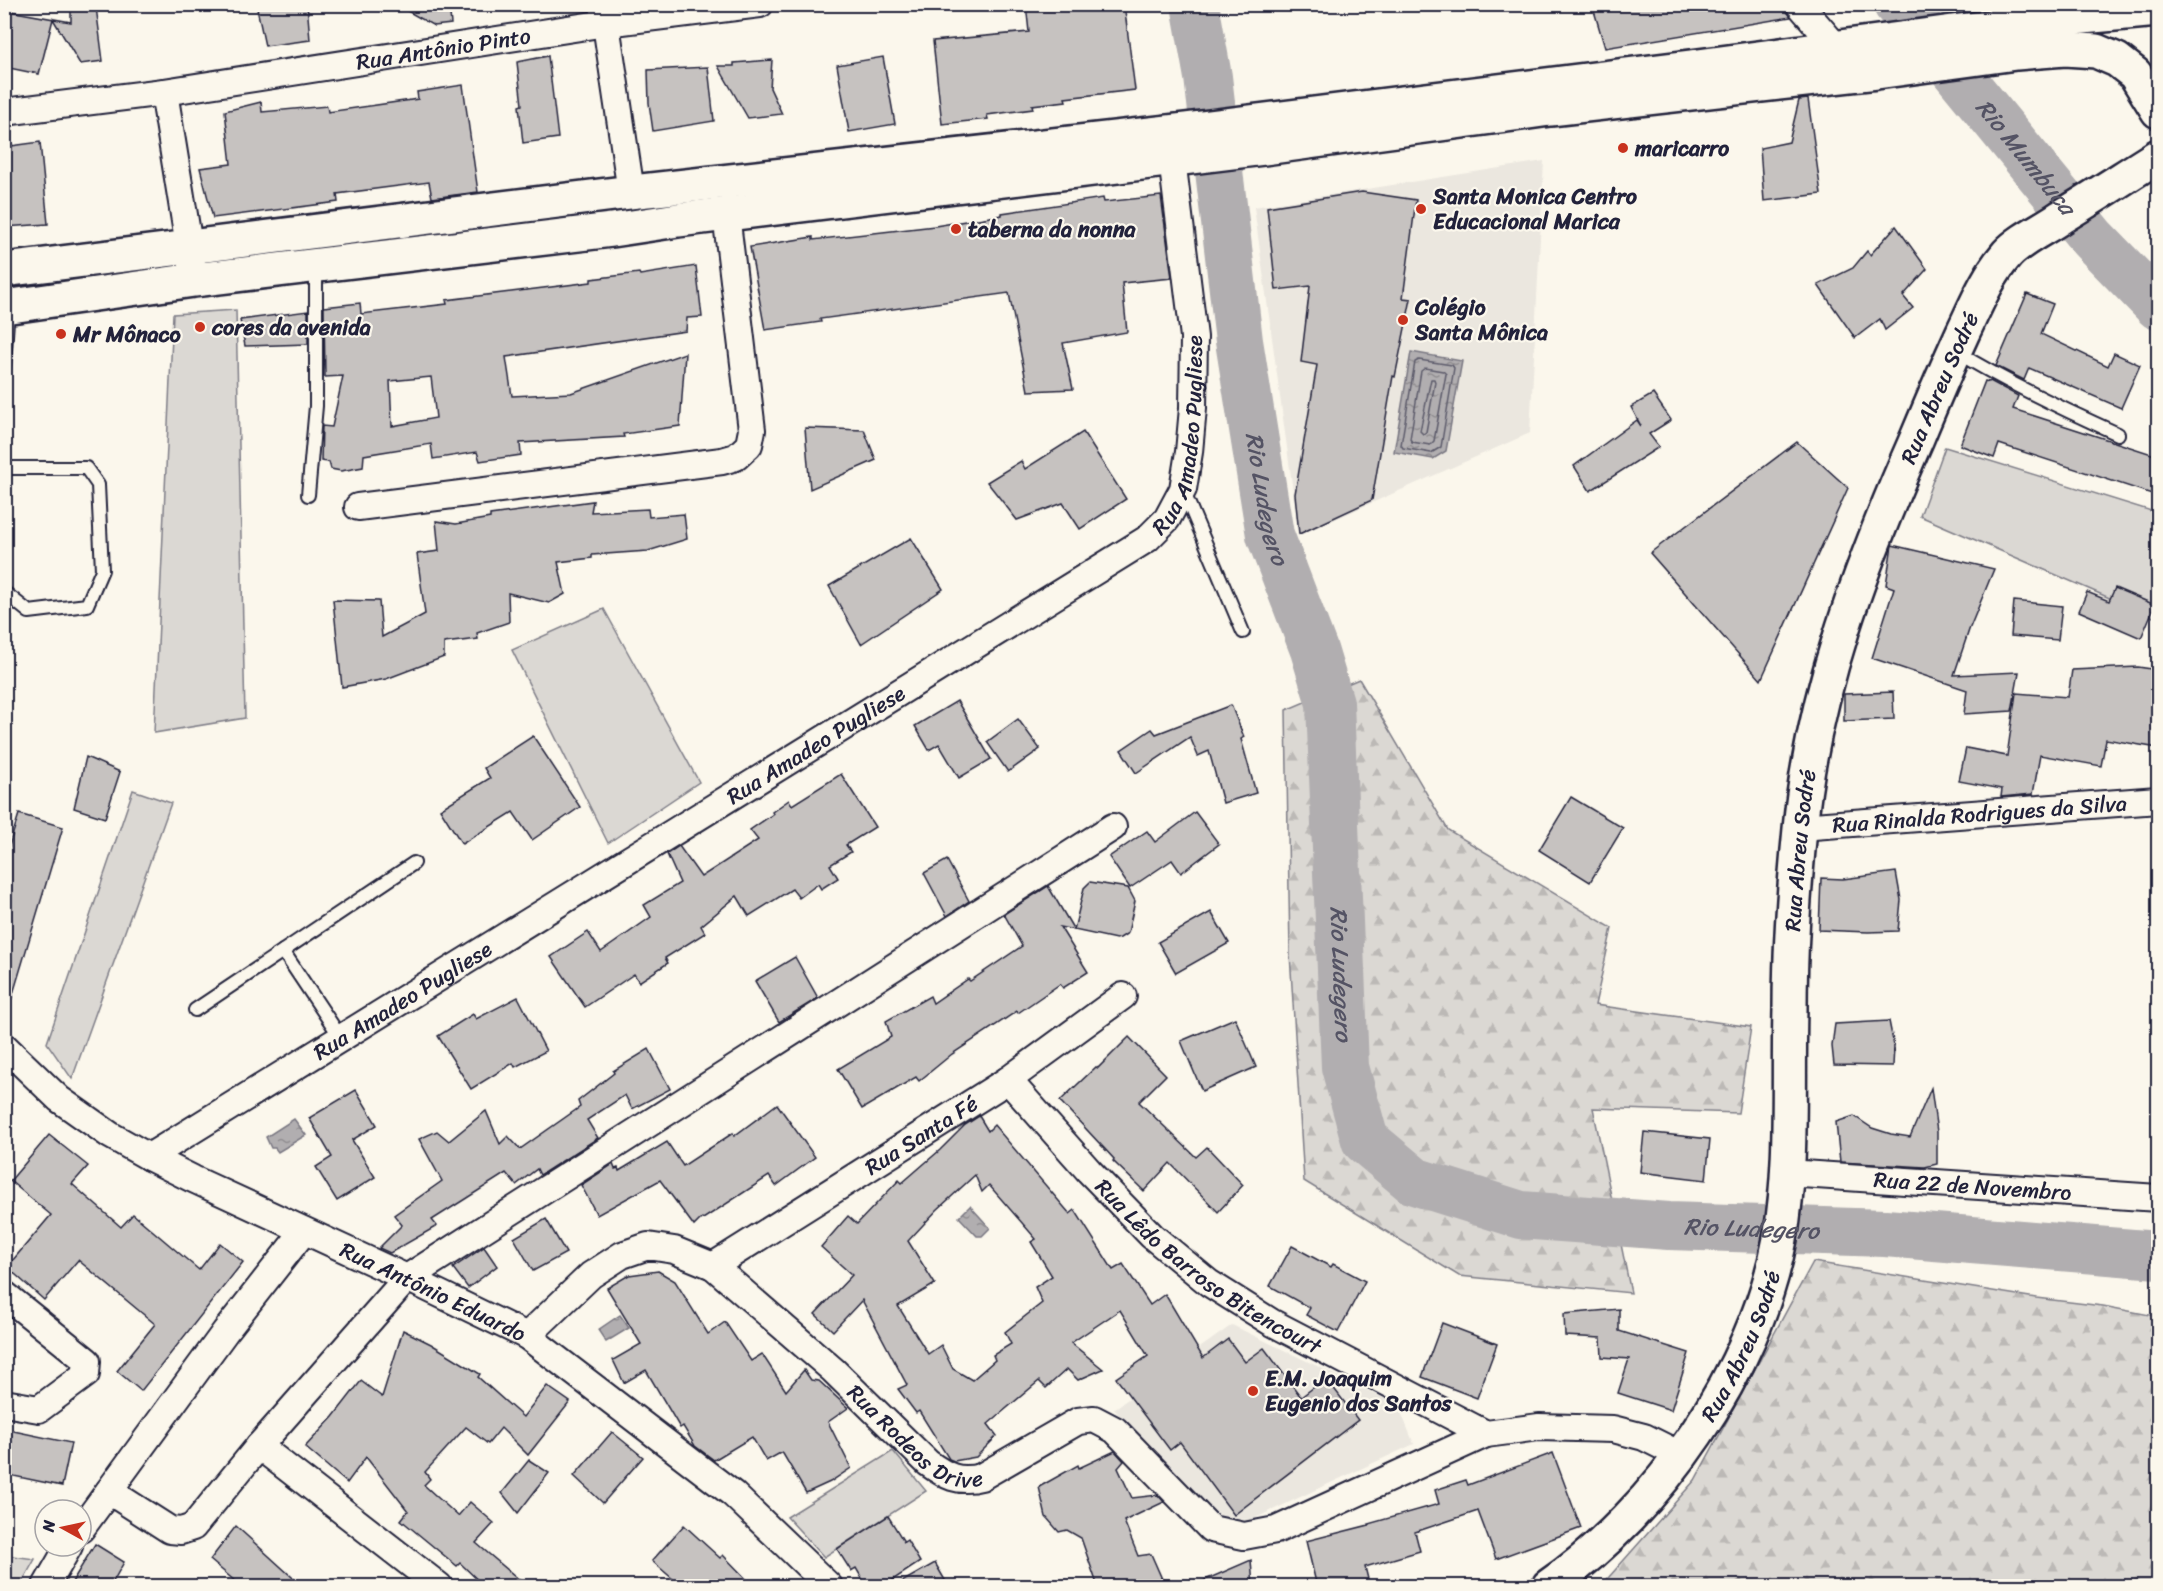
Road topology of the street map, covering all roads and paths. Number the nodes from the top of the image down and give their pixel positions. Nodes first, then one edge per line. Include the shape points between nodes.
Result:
1 (760, 4) edge
2 (1799, 4) edge
3 (2158, 10) edge
4 (605, 14) edge
5 (2010, 18) edge
6 (1837, 48) junction
7 (1877, 57) junction
8 (164, 92) junction
9 (2158, 111) edge
10 (4, 112) edge
11 (1263, 134) junction
12 (1183, 148) junction
13 (2150, 162) edge
14 (631, 192) junction
15 (726, 214) junction
16 (190, 247) junction
17 (316, 267) junction
18 (4, 270) edge
19 (194, 280) junction
20 (6, 306) edge
21 (1954, 351) junction
22 (4, 365) edge
23 (2118, 434) dead end
24 (4, 468) edge
25 (1183, 489) junction
26 (308, 495) dead end
27 (358, 507) dead end
28 (4, 592) edge
29 (1243, 632) dead end
30 (2158, 800) edge
31 (1113, 827) dead end
32 (1800, 827) junction
33 (414, 863) dead end
34 (284, 951) junction
35 (1123, 996) dead end
36 (195, 1010) dead end
37 (341, 1038) junction
38 (4, 1046) edge
39 (1008, 1080) junction
40 (149, 1157) junction
41 (1787, 1173) junction
42 (2158, 1198) edge
43 (304, 1231) junction
44 (713, 1266) junction
45 (407, 1278) junction
46 (4, 1294) edge
47 (526, 1336) junction
48 (4, 1403) edge
49 (1486, 1434) junction
50 (259, 1446) junction
51 (1682, 1456) junction
52 (109, 1491) junction
53 (93, 1513) edge
54 (62, 1558) edge
55 (46, 1587) edge
56 (439, 1587) edge
57 (829, 1587) edge
58 (1549, 1587) edge

1 - 4 street, Rua Antônio Pinto
2 - 6 street
3 - 5 main road
4 - 8 street, Rua Antônio Pinto
4 - 14 street
5 - 7 main road
6 - 7 main road
6 - 11 main road
7 - 9 main road via 2076,49 2107,55 2128,68
7 - 11 main road via 1550,109
8 - 10 street, Rua Antônio Pinto
8 - 16 street
11 - 12 main road
12 - 14 main road
12 - 15 main road
12 - 25 street, Rua Amadeo Pugliese via 1194,337 1193,408
13 - 21 main road, Rua Abreu Sodré via 2017,245 1991,276
14 - 16 main road
15 - 17 main road
15 - 27 street via 752,430 749,445 736,457
16 - 18 main road
16 - 19 street
17 - 19 main road
17 - 26 lane via 316,406
19 - 20 main road
20 - 22 lane
21 - 23 lane
21 - 32 main road, Rua Abreu Sodré via 1856,585 1812,741
24 - 28 lane via 86,468 98,485 102,570 87,605 29,612
25 - 29 lane
25 - 37 street, Rua Amadeo Pugliese via 1167,519 1147,539
30 - 32 street, Rua Rinalda Rodrigues da Silva
31 - 45 street
32 - 41 main road, Rua Abreu Sodré via 1792,945
33 - 34 lane
34 - 36 lane
34 - 37 lane
35 - 39 street, Rua Santa Fé
37 - 40 street, Rua Amadeo Pugliese
38 - 40 street, Rua Antônio Eduardo via 59,1099
39 - 44 street, Rua Santa Fé
39 - 49 street, Rua Lêdo Barroso Bitencourt via 1152,1236 1209,1283 1271,1322
40 - 43 street, Rua Antônio Eduardo
41 - 42 street, Rua 22 de Novembro
41 - 51 main road, Rua Abreu Sodré via 1780,1239 1767,1289 1743,1350
43 - 45 street, Rua Antônio Eduardo
43 - 52 street
44 - 47 street, Rua Rodeos Drive via 657,1247 622,1255 591,1275
44 - 49 street, Rua Rodeos Drive via 833,1370 928,1462 945,1475 966,1480 981,1477 1078,1420 1094,1419 1115,1430 1211,1529 1244,1536 1276,1530
45 - 47 street, Rua Antônio Eduardo
45 - 50 street
46 - 48 street via 87,1361 88,1369 39,1409
47 - 57 street, Rua Antônio Eduardo via 733,1494
49 - 51 street via 1539,1427 1613,1429 1644,1437
50 - 52 street via 193,1527 181,1531 170,1530
50 - 56 street
51 - 58 main road, Rua Abreu Sodré via 1628,1520
52 - 53 street
54 - 55 street

